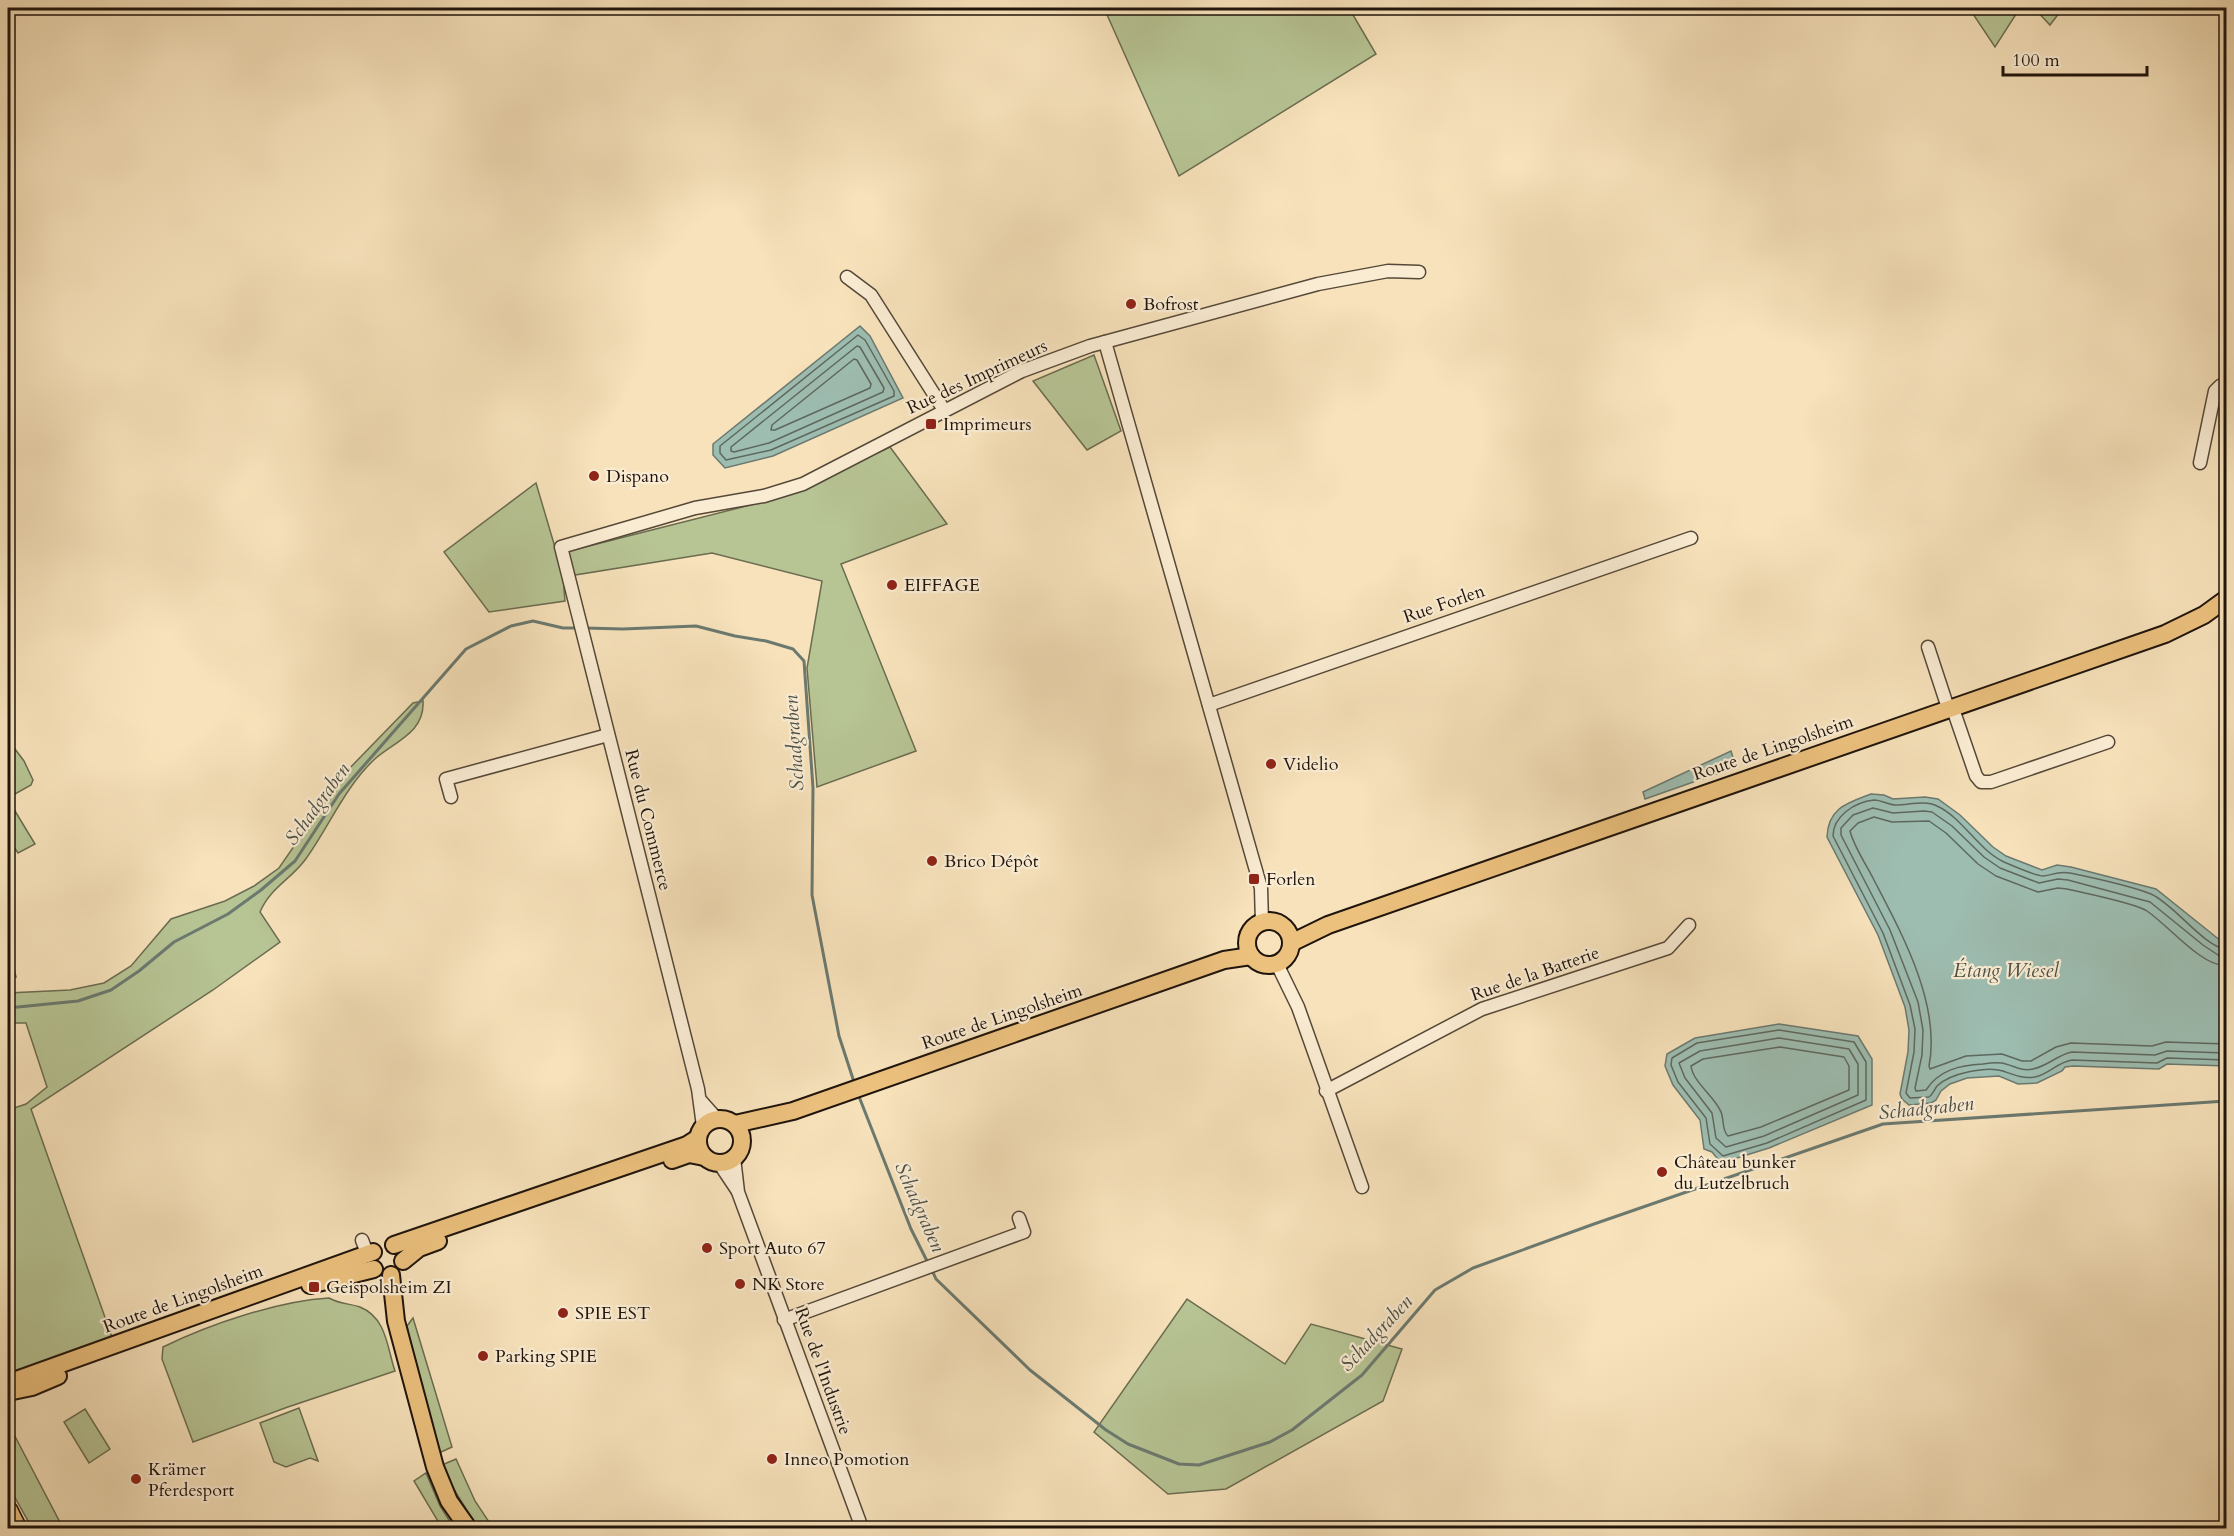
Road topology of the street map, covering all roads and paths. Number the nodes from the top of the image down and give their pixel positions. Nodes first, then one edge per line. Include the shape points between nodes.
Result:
1 (1419, 272) dead end
2 (847, 277) dead end
3 (1105, 342) junction
4 (2226, 385) edge
5 (944, 410) junction
6 (2200, 463) dead end
7 (1691, 538) dead end
8 (561, 547) joint
9 (2226, 599) edge
10 (1928, 647) dead end
11 (1209, 705) junction
12 (1950, 707) junction
13 (608, 735) junction
14 (2108, 742) dead end
15 (451, 797) dead end
16 (1262, 923) junction
17 (1689, 925) dead end
18 (1289, 937) junction
19 (1249, 950) junction
20 (1276, 964) junction
21 (1326, 1092) junction
22 (793, 1111) junction
23 (735, 1124) junction
24 (706, 1128) junction
25 (742, 1140) junction
26 (719, 1159) junction
27 (1362, 1187) dead end
28 (1019, 1218) dead end
29 (394, 1245) junction
30 (369, 1254) junction
31 (403, 1261) junction
32 (391, 1275) junction
33 (784, 1320) junction
34 (8, 1383) edge
35 (8, 1392) edge
36 (8, 1510) edge
37 (17, 1528) edge
38 (468, 1528) edge
39 (862, 1528) edge

1 - 3 street, Rue des Imprimeurs via 1388,271 1318,284
2 - 5 street via 871,295
3 - 5 street, Rue des Imprimeurs via 1022,371
3 - 11 street
4 - 6 street via 2215,391
5 - 8 street, Rue des Imprimeurs via 803,484 764,496 695,508
7 - 11 street, Rue Forlen
8 - 13 street, Rue du Commerce
9 - 12 main road, Route de Lingolsheim via 2165,634
10 - 12 street
11 - 16 street via 1261,888
12 - 14 street via 1976,776 1982,782
12 - 18 main road, Route de Lingolsheim
13 - 15 street via 446,779
13 - 24 street, Rue du Commerce
16 - 18 main road via 1276,923
16 - 19 main road via 1251,931
17 - 21 street, Rue de la Batterie via 1668,948 1482,1009
18 - 20 main road via 1287,956
19 - 20 main road via 1263,964
19 - 22 main road, Route de Lingolsheim
20 - 21 street via 1298,1007
21 - 27 street
22 - 23 main road
22 - 25 main road
23 - 24 main road via 723,1119
23 - 25 main road
24 - 26 main road via 700,1151
24 - 29 main road via 687,1145
25 - 26 main road via 738,1153
26 - 31 main road via 689,1154 658,1164 419,1248
26 - 33 street, Rue de l'Industrie via 738,1192
28 - 33 street via 1024,1232
29 - 30 main road via 385,1243
29 - 31 main road
30 - 32 main road via 381,1274
30 - 34 main road, Route de Lingolsheim
30 - 35 main road, Route de Lingolsheim via 313,1284 261,1296 32,1387
31 - 32 main road
32 - 38 main road via 396,1320 433,1462 449,1500
33 - 39 street, Rue de l'Industrie
36 - 37 highway

